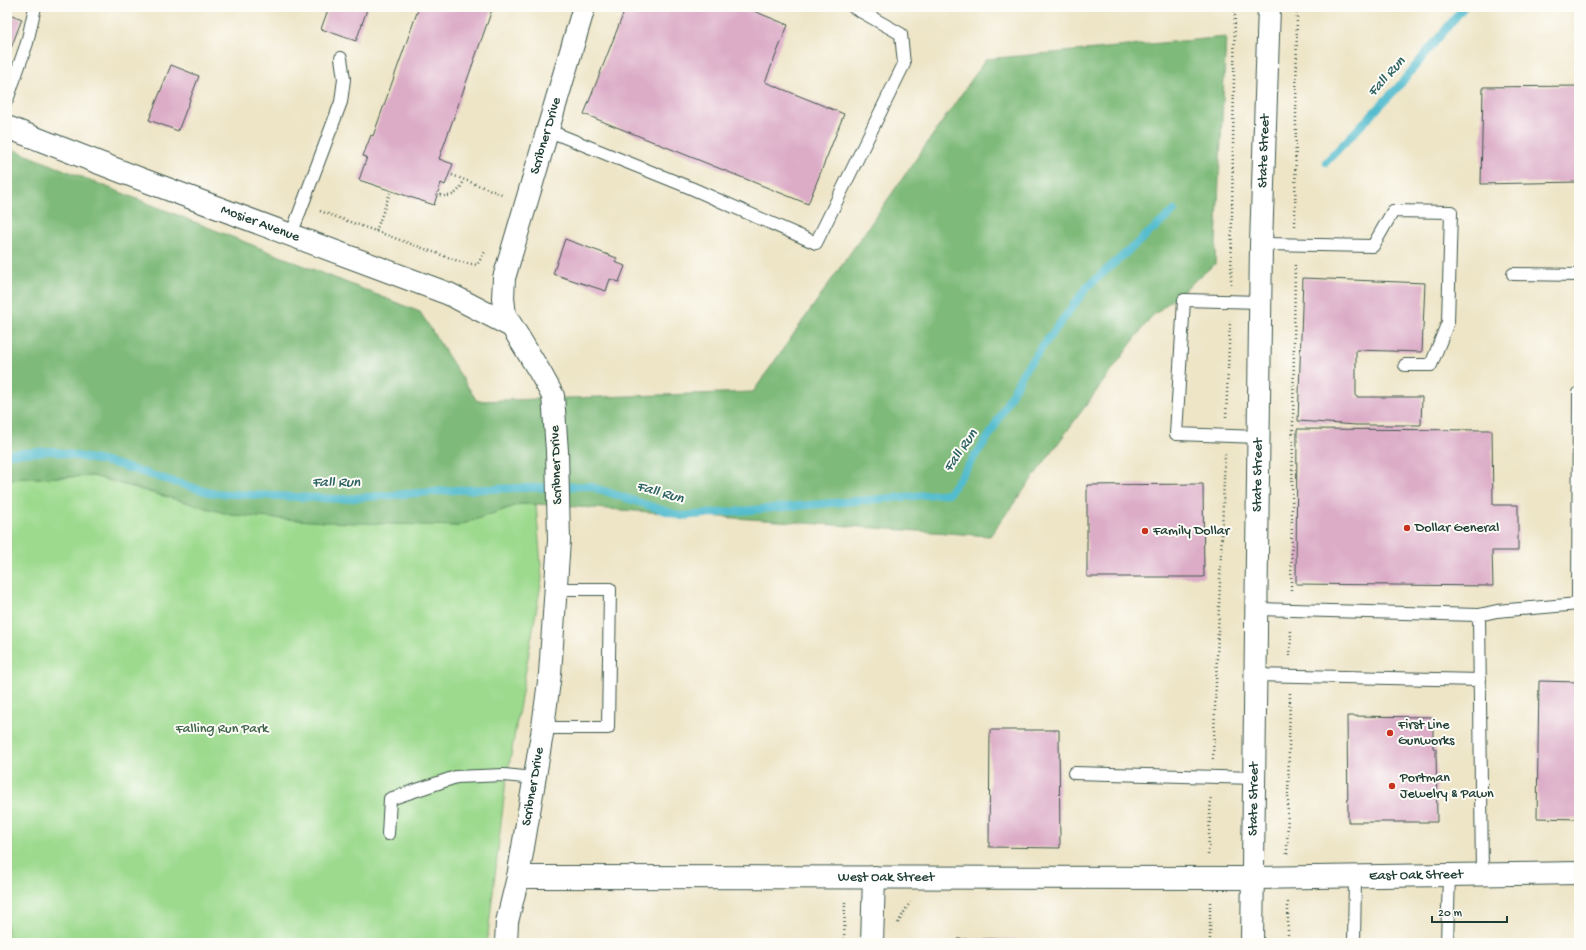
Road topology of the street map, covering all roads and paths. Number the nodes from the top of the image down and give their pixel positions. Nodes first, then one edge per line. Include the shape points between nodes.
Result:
1 (35, 7) edge
2 (584, 7) edge
3 (854, 7) edge
4 (1269, 7) edge
5 (1297, 7) edge
6 (341, 58) dead end
7 (7, 100) edge
8 (7, 127) edge
9 (547, 130) junction
10 (452, 176) dead end
11 (464, 180) junction
12 (390, 193) dead end
13 (440, 195) dead end
14 (501, 202) dead end
15 (313, 208) dead end
16 (376, 231) junction
17 (291, 234) junction
18 (1261, 244) junction
19 (1295, 245) junction
20 (489, 246) dead end
21 (1513, 274) dead end
22 (1579, 274) edge
23 (1260, 302) junction
24 (511, 326) junction
25 (1405, 366) dead end
26 (1579, 393) edge
27 (1259, 437) junction
28 (556, 589) junction
29 (1579, 604) edge
30 (1257, 609) junction
31 (1291, 609) junction
32 (1479, 615) junction
33 (1256, 675) junction
34 (1290, 675) junction
35 (1480, 680) junction
36 (542, 728) junction
37 (1074, 773) dead end
38 (534, 778) junction
39 (1254, 778) junction
40 (388, 834) dead end
41 (1288, 854) dead end
42 (1579, 873) edge
43 (1482, 874) junction
44 (1450, 875) junction
45 (1355, 876) junction
46 (518, 877) junction
47 (874, 877) junction
48 (1253, 878) junction
49 (844, 899) dead end
50 (1288, 900) dead end
51 (1210, 901) dead end
52 (911, 902) dead end
53 (897, 928) dead end
54 (506, 943) edge
55 (844, 943) edge
56 (872, 943) edge
57 (1210, 943) edge
58 (1252, 943) edge
59 (1288, 943) edge
60 (1354, 943) edge
61 (1447, 943) edge

1 - 7 lane via 27,43
2 - 9 street, Scribner Drive
3 - 9 lane via 901,34 904,64 816,243 691,188
4 - 18 street, State Street
5 - 19 path
6 - 17 lane via 344,79 341,102
8 - 17 street, Mosier Avenue
9 - 24 street, Scribner Drive via 504,278 503,306
10 - 11 path
11 - 13 path via 457,193 450,196
11 - 14 path via 504,195
12 - 16 path
15 - 16 path
16 - 20 path via 461,262 477,265
17 - 24 street, Mosier Avenue via 449,294
18 - 19 lane
18 - 23 street, State Street
19 - 25 lane via 1374,246 1393,211 1452,212 1448,322 1431,365
19 - 31 path
21 - 22 lane
23 - 27 street, State Street
23 - 27 lane via 1184,300 1176,434
24 - 28 street, Scribner Drive via 553,396 559,540
26 - 29 lane
27 - 30 street, State Street
28 - 36 street, Scribner Drive via 550,674
28 - 36 lane via 610,589 608,728
29 - 32 lane via 1497,611
30 - 31 lane
30 - 33 street, State Street
31 - 32 lane
31 - 34 path
32 - 35 lane
33 - 34 lane
33 - 39 street, State Street
34 - 35 lane
34 - 41 path
35 - 43 lane
36 - 38 street, Scribner Drive
37 - 39 lane
38 - 40 lane via 504,774 456,778 390,799
38 - 46 street, Scribner Drive
39 - 48 street, State Street
42 - 43 street, East Oak Street
43 - 44 street, East Oak Street
44 - 45 street, East Oak Street
44 - 61 lane
45 - 48 street, East Oak Street
45 - 60 lane
46 - 47 street, West Oak Street
46 - 54 street, Scribner Drive via 507,922
47 - 48 street, West Oak Street
47 - 56 street
48 - 58 street, State Street
49 - 55 path
50 - 59 path
51 - 57 path
52 - 53 path

